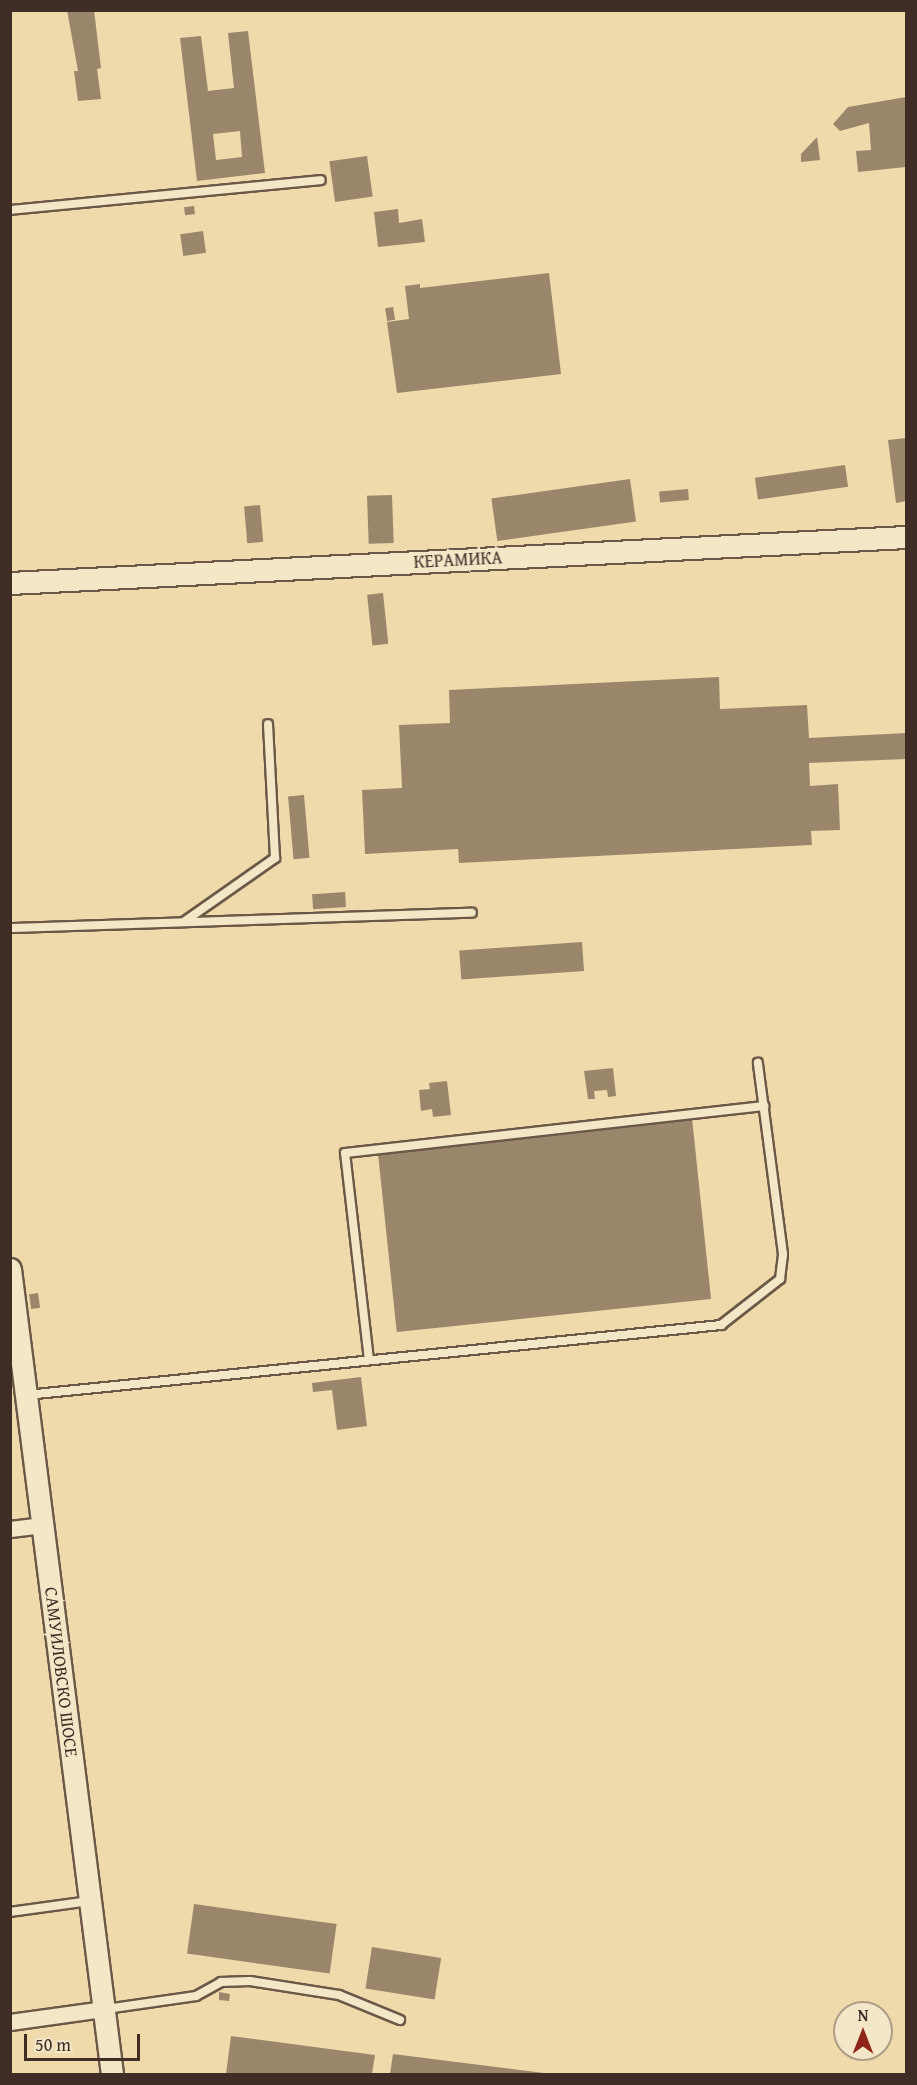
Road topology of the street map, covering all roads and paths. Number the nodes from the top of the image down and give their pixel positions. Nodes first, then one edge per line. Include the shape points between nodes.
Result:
1 (321, 180) dead end
2 (10, 210) edge
3 (906, 537) edge
4 (10, 583) edge
5 (268, 724) dead end
6 (472, 913) dead end
7 (184, 922) junction
8 (10, 927) edge
9 (758, 1063) dead end
10 (764, 1106) junction
11 (10, 1269) edge
12 (369, 1360) junction
13 (26, 1395) junction
14 (43, 1525) junction
15 (10, 1529) edge
16 (90, 1901) junction
17 (10, 1912) edge
18 (104, 2009) junction
19 (400, 2020) dead end
20 (10, 2022) edge
21 (112, 2074) edge

1 - 2 lane
3 - 4 street, КЕРАМИКА
5 - 7 lane via 275,858
6 - 7 lane
7 - 8 lane
9 - 10 lane
10 - 12 lane via 783,1254 780,1279 721,1325
10 - 12 lane via 345,1153
11 - 13 street, САМУИЛОВСКО ШОСЕ
12 - 13 lane
13 - 14 street, САМУИЛОВСКО ШОСЕ
14 - 15 street
14 - 16 street, САМУИЛОВСКО ШОСЕ
16 - 17 lane
16 - 18 street, САМУИЛОВСКО ШОСЕ
18 - 19 lane via 196,1996 221,1982 250,1981 339,1995
18 - 20 street
18 - 21 street, САМУИЛОВСКО ШОСЕ

